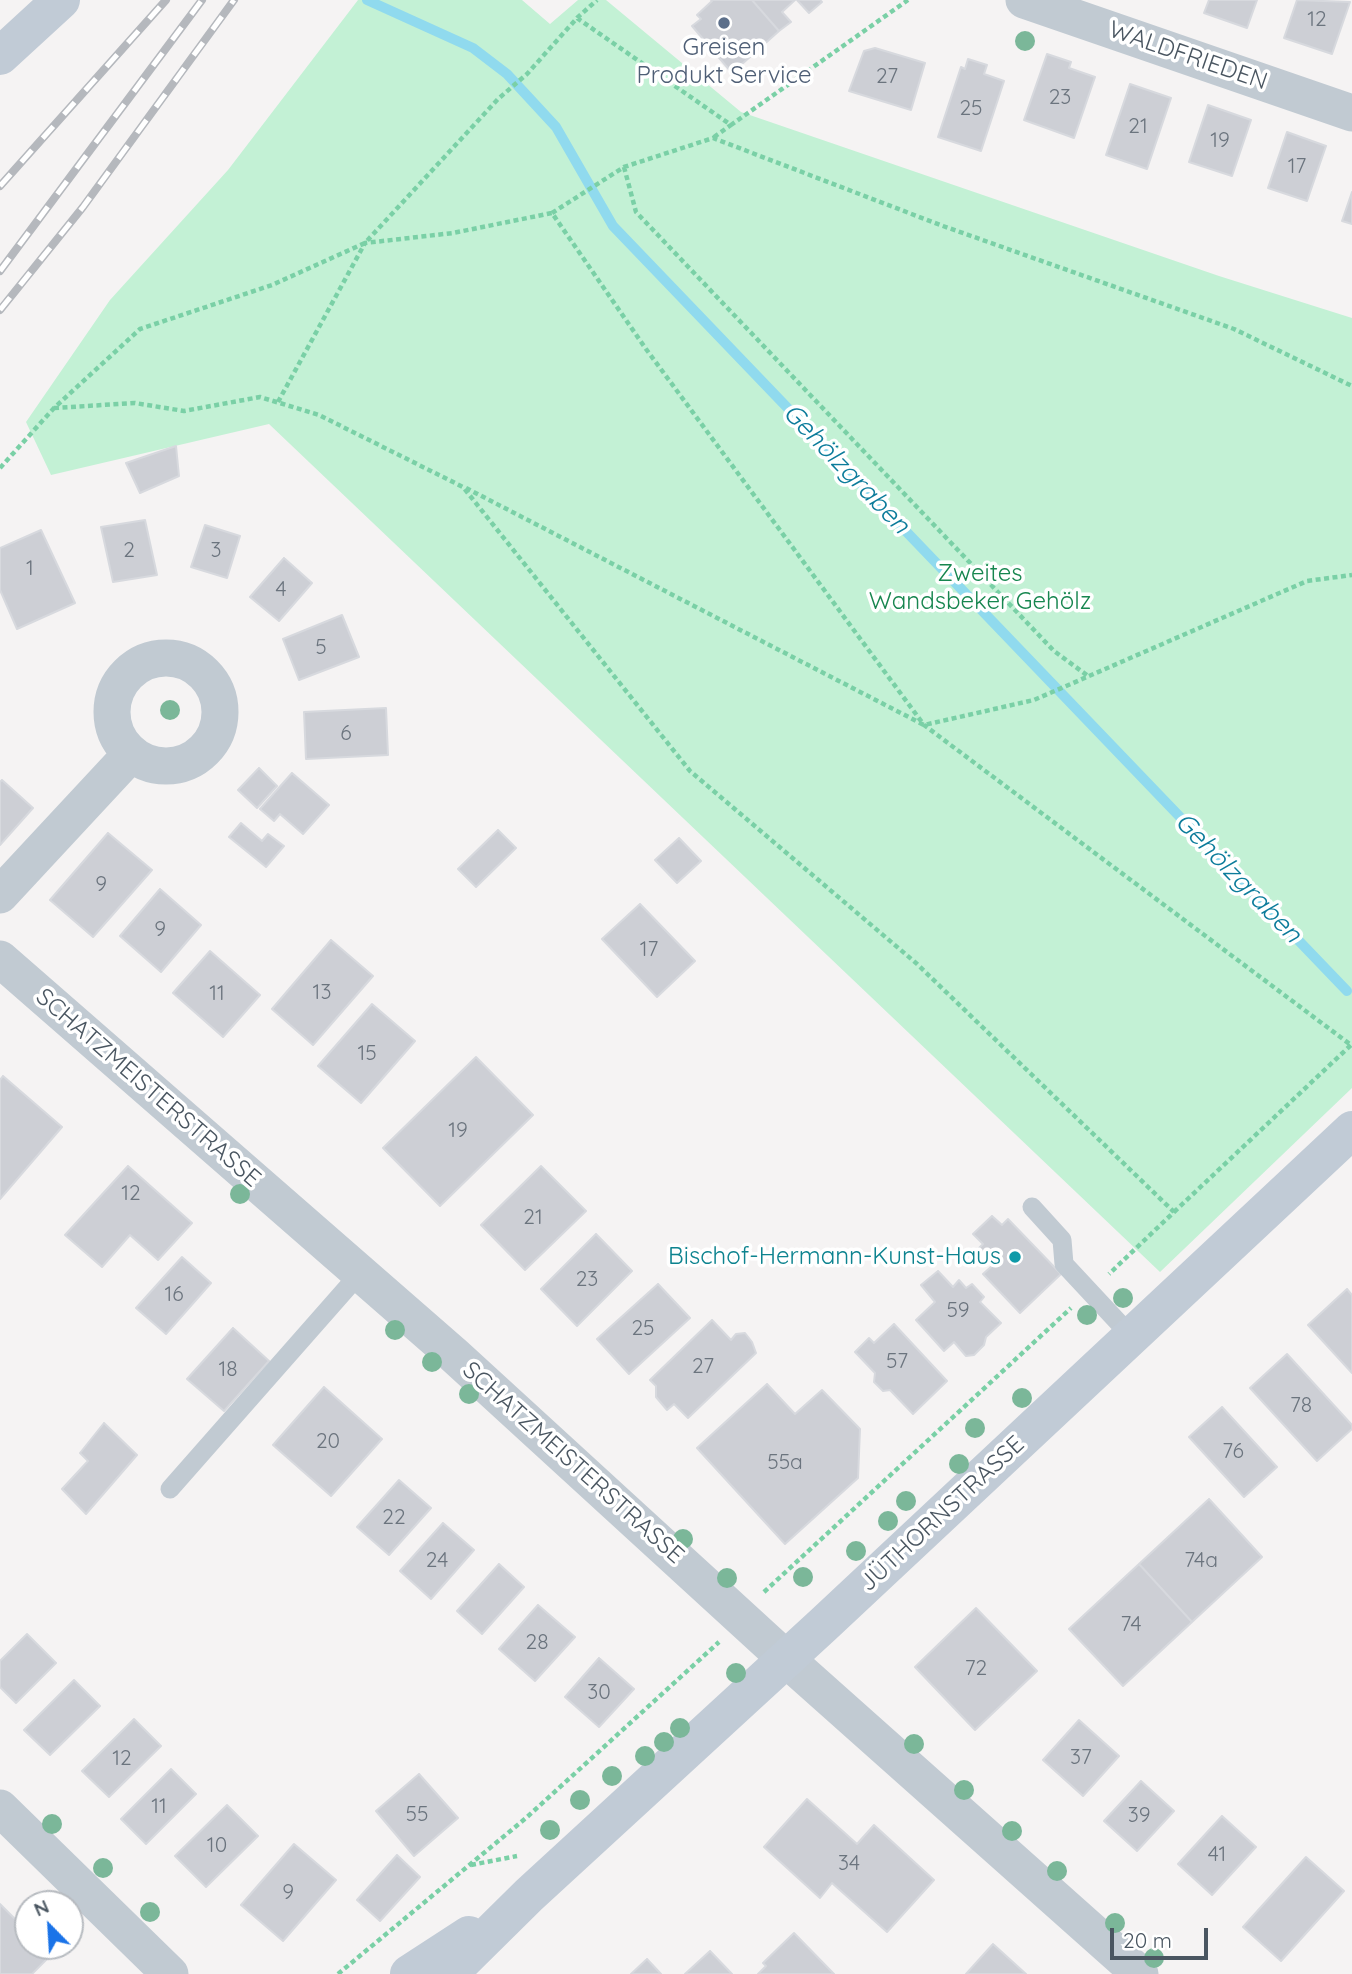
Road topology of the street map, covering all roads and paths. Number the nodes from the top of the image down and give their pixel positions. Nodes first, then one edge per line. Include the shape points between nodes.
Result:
1 (61, 0) edge
2 (597, 0) edge
3 (908, 0) edge
4 (1024, 0) edge
5 (577, 18) junction
6 (0, 56) edge
7 (1352, 113) edge
8 (731, 125) junction
9 (713, 138) junction
10 (624, 167) junction
11 (552, 213) junction
12 (365, 243) junction
13 (1352, 386) edge
14 (278, 402) junction
15 (54, 408) junction
16 (0, 468) edge
17 (463, 487) junction
18 (1352, 575) edge
19 (1088, 676) junction
20 (924, 725) junction
21 (131, 754) dead end
22 (0, 895) edge
23 (1, 962) edge
24 (1352, 1045) edge
25 (1352, 1130) edge
26 (1032, 1207) dead end
27 (1174, 1212) junction
28 (360, 1272) junction
29 (1090, 1291) junction
30 (1132, 1337) junction
31 (170, 1489) dead end
32 (743, 1619) junction
33 (785, 1658) junction
34 (0, 1808) edge
35 (529, 1895) junction
36 (170, 1974) edge
37 (338, 1974) edge
38 (409, 1974) edge
39 (449, 1974) edge
40 (1140, 1974) edge

1 - 6 street
2 - 5 path
3 - 8 path
4 - 7 street, WALDFRIEDEN
5 - 8 path
5 - 12 path
8 - 9 path
9 - 10 path
9 - 13 path via 1234,329
10 - 11 path
10 - 19 path via 636,212 1054,651
11 - 12 path via 453,233
11 - 20 path via 646,349
12 - 14 path
12 - 15 path via 272,285 140,329
14 - 15 path via 260,397 184,411 135,403
14 - 17 path via 320,415
15 - 16 path
17 - 20 path
17 - 27 path via 690,771 916,963
18 - 19 path via 1307,581
19 - 20 path via 1034,700
20 - 24 path
21 - 22 street
23 - 28 street, SCHATZMEISTERSTRASSE
24 - 27 path
25 - 30 street, JÜTHORNSTRASSE
26 - 29 lane via 1062,1240 1064,1264
27 - 29 path
28 - 31 lane
28 - 32 street, SCHATZMEISTERSTRASSE
29 - 30 lane
29 - 32 path via 767,1588
30 - 33 street, JÜTHORNSTRASSE
32 - 33 street, SCHATZMEISTERSTRASSE
32 - 37 path via 526,1818
33 - 35 street, JÜTHORNSTRASSE
33 - 40 street, SCHATZMEISTERSTRASSE
34 - 36 street
35 - 38 street, JÜTHORNSTRASSE
35 - 39 street, JÜTHORNSTRASSE

